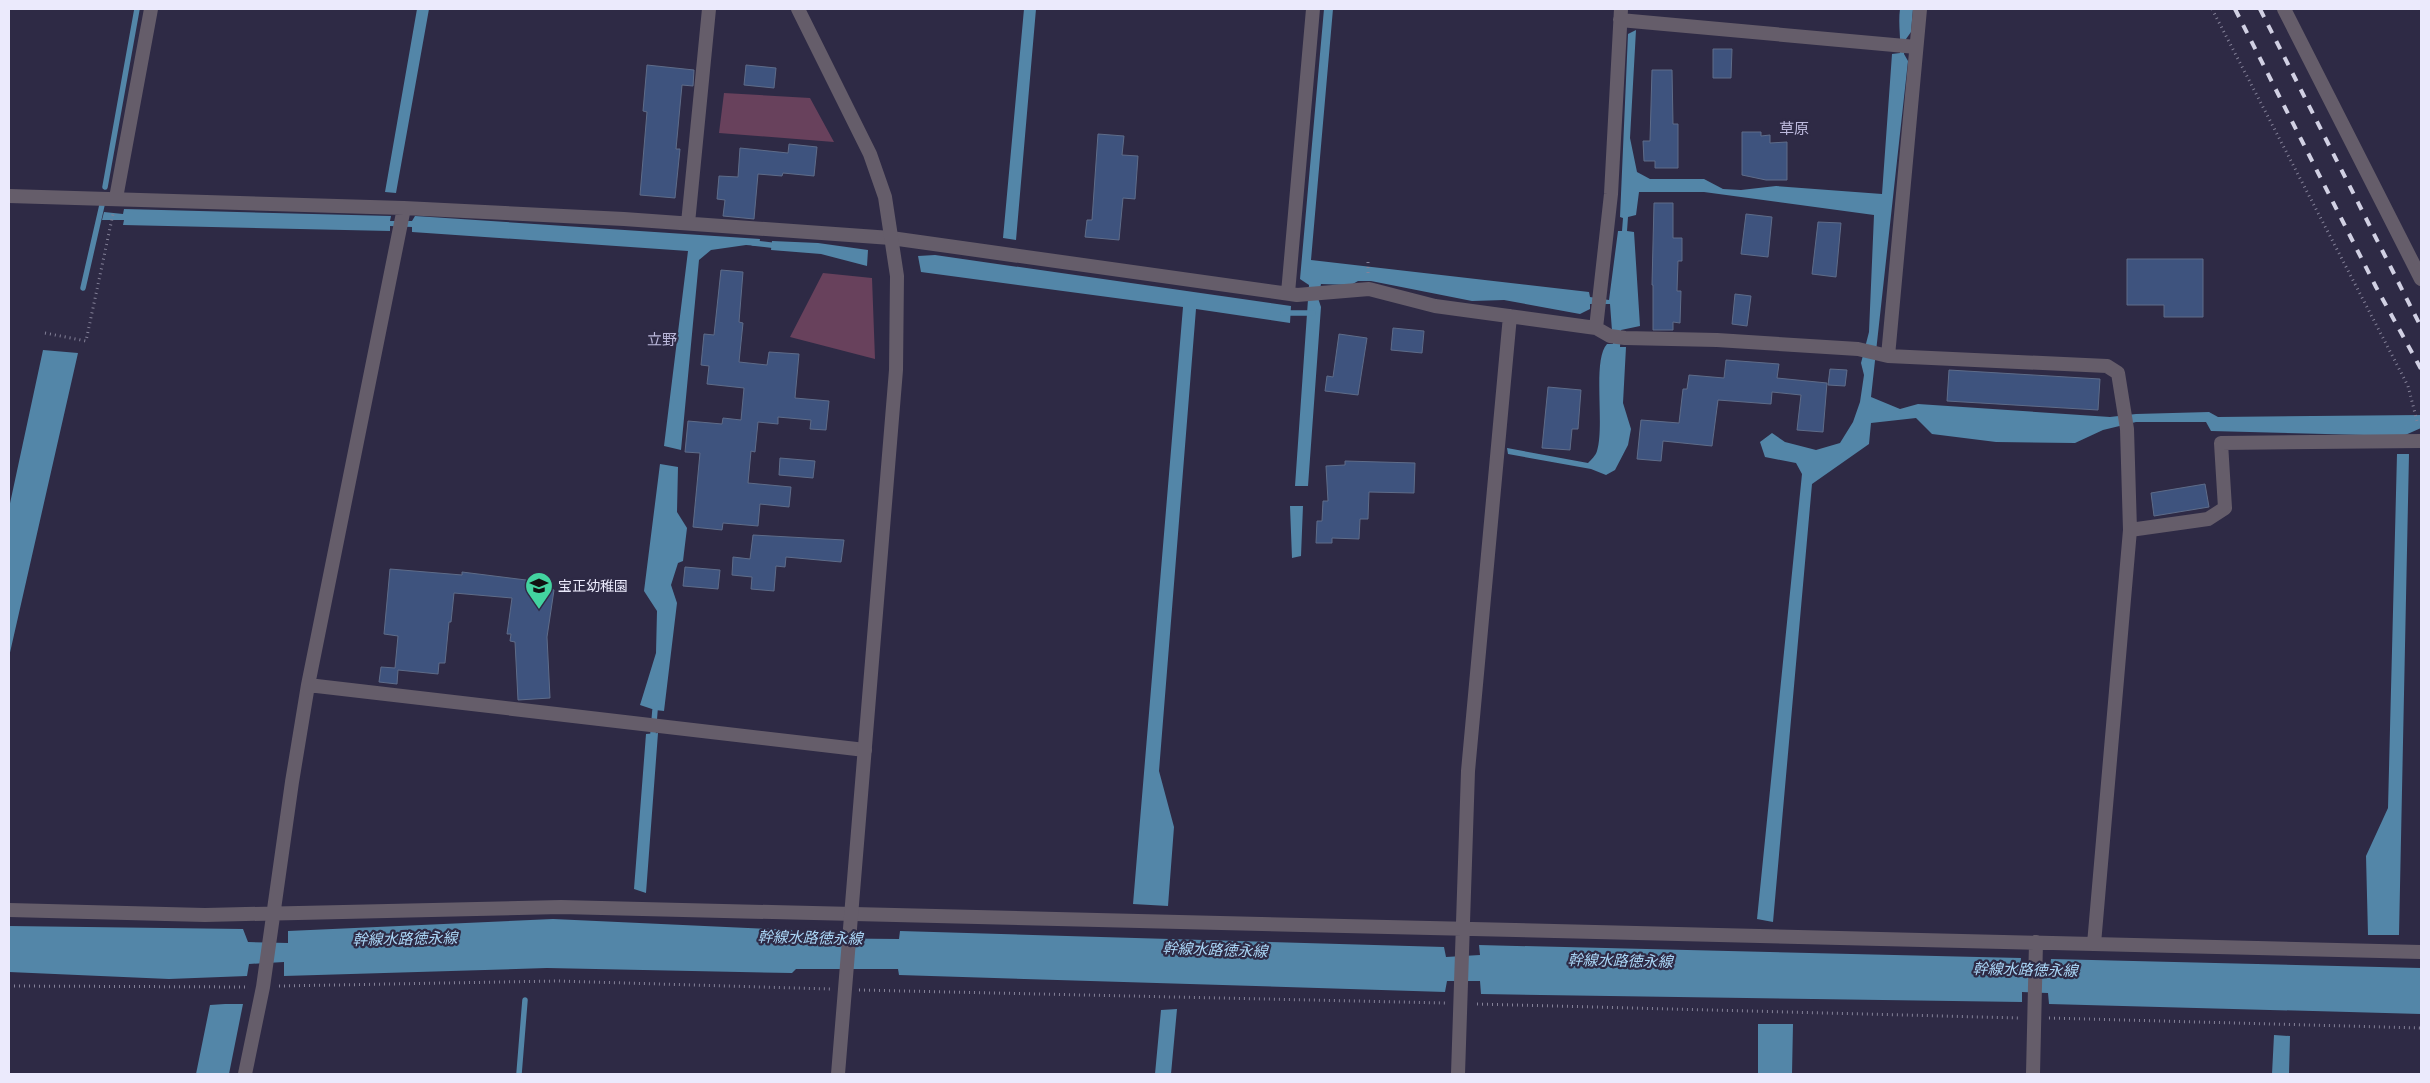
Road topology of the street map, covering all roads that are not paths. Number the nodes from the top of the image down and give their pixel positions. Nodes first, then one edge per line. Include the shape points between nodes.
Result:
1 (151, 9) edge
2 (709, 9) edge
3 (798, 9) edge
4 (1313, 9) edge
5 (1920, 9) edge
6 (2284, 9) edge
7 (1620, 14) edge
8 (1916, 47) junction
9 (9, 196) edge
10 (116, 198) junction
11 (404, 208) junction
12 (688, 223) junction
13 (892, 238) junction
14 (2421, 279) edge
15 (1288, 294) junction
16 (1510, 316) junction
17 (1596, 328) junction
18 (1888, 356) junction
19 (2421, 438) edge
20 (2130, 530) junction
21 (308, 685) junction
22 (865, 750) junction
23 (9, 910) edge
24 (272, 914) junction
25 (850, 916) junction
26 (1462, 928) junction
27 (2036, 942) junction
28 (2094, 944) junction
29 (2421, 952) edge
30 (245, 1074) edge
31 (838, 1074) edge
32 (1458, 1074) edge
33 (2033, 1074) edge

1 - 10 street
2 - 12 street
3 - 13 street via 870,154 885,197
4 - 15 street
5 - 8 street
6 - 14 street
7 - 8 street
7 - 17 street via 1611,194
8 - 18 street
9 - 10 street
10 - 11 street
11 - 12 street
11 - 21 street
12 - 13 street
13 - 15 street
13 - 22 street via 897,276 896,370
15 - 16 street via 1369,289 1435,306
16 - 17 street
16 - 26 street via 1468,771
17 - 18 street via 1610,336 1625,338 1858,349
18 - 20 street via 2107,366 2118,373 2128,429
19 - 20 street via 2221,443 2225,508 2208,520
20 - 28 street
21 - 22 street
21 - 24 street
22 - 25 street
23 - 24 street via 205,916
24 - 25 street via 561,907
24 - 30 street via 263,987
25 - 26 street
25 - 31 street
26 - 27 street
26 - 32 street
27 - 28 street
27 - 33 street
28 - 29 street

